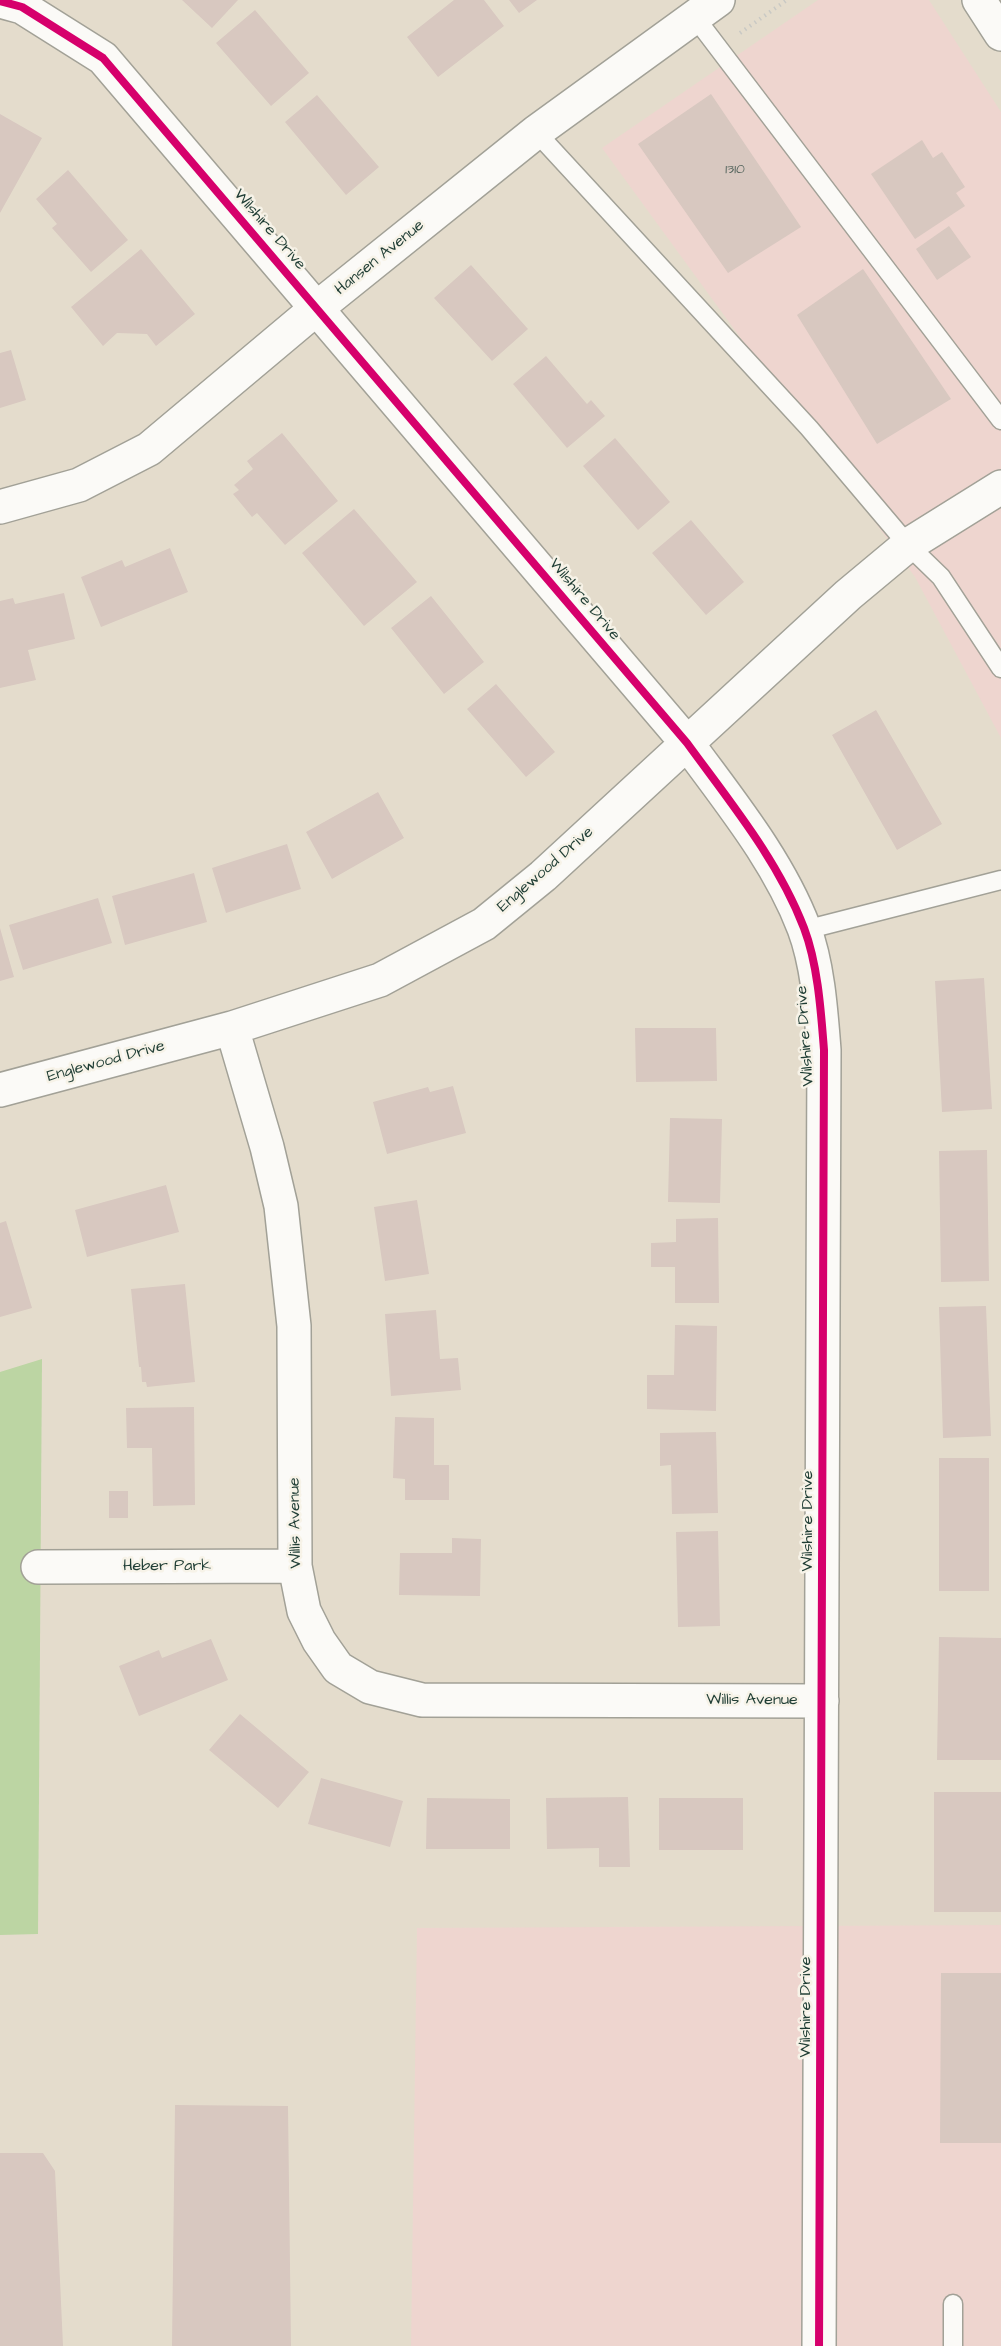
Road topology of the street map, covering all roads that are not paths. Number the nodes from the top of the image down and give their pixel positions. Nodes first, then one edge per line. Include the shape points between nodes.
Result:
1 (979, 0) edge
2 (0, 1) edge
3 (706, 8) edge
4 (1001, 34) edge
5 (537, 132) junction
6 (318, 308) junction
7 (1001, 420) edge
8 (1001, 487) edge
9 (0, 507) edge
10 (908, 545) junction
11 (1001, 668) edge
12 (687, 743) junction
13 (1001, 880) edge
14 (805, 930) junction
15 (232, 1028) junction
16 (0, 1090) edge
17 (295, 1566) junction
18 (38, 1567) dead end
19 (822, 1701) junction
20 (953, 2304) dead end
21 (819, 2346) edge
22 (953, 2346) edge

1 - 4 street
2 - 6 street, Wilshire Drive via 22,7 103,58
3 - 5 street, Hansen Avenue
3 - 7 lane
5 - 6 street, Hansen Avenue
5 - 10 lane via 809,428
6 - 9 street, Hansen Avenue via 149,449 79,485
6 - 12 street, Wilshire Drive
8 - 10 street, Englewood Drive
10 - 11 lane via 941,577
10 - 12 street, Englewood Drive
12 - 14 street, Wilshire Drive via 761,844
12 - 15 street, Englewood Drive via 543,876 484,924 380,980
13 - 14 lane
14 - 19 street, Wilshire Drive via 819,995 824,1050
15 - 16 street, Englewood Drive
15 - 17 street, Willis Avenue via 281,1206 294,1326
17 - 18 street, Heber Park
17 - 19 street, Willis Avenue via 304,1611 319,1641 338,1668 381,1690 423,1700
19 - 21 street, Wilshire Drive
20 - 22 lane

